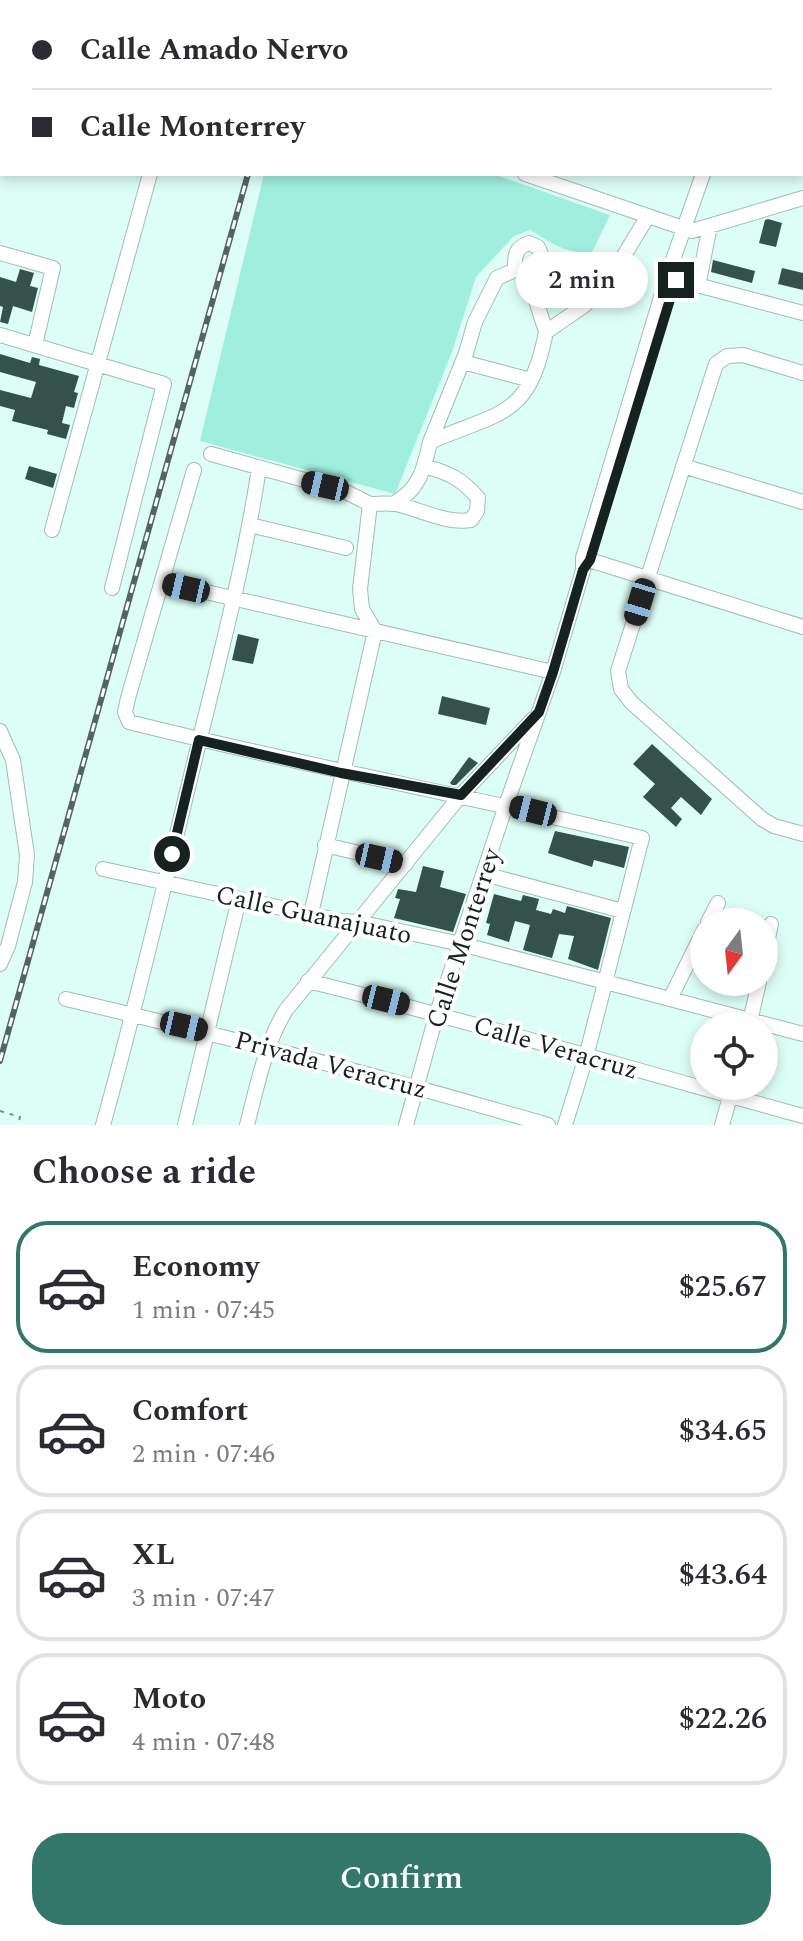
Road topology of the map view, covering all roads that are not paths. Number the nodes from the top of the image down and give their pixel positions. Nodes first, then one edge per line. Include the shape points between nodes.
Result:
1 (149, 176) edge
2 (531, 176) edge
3 (702, 176) edge
4 (803, 198) edge
5 (648, 216) junction
6 (710, 226) junction
7 (687, 230) junction
8 (0, 253) edge
9 (617, 265) junction
10 (551, 266) junction
11 (515, 270) junction
12 (671, 278) junction
13 (698, 286) junction
14 (585, 305) junction
15 (803, 313) edge
16 (546, 332) junction
17 (0, 335) edge
18 (35, 345) junction
19 (463, 362) junction
20 (98, 366) junction
21 (803, 373) edge
22 (531, 380) junction
23 (430, 442) junction
24 (211, 454) dead end
25 (683, 466) junction
26 (426, 467) junction
27 (259, 468) junction
28 (194, 470) dead end
29 (803, 502) edge
30 (370, 504) junction
31 (393, 504) junction
32 (250, 525) junction
33 (52, 530) dead end
34 (346, 548) dead end
35 (585, 562) junction
36 (647, 579) junction
37 (163, 582) junction
38 (112, 588) dead end
39 (233, 599) junction
40 (803, 627) edge
41 (375, 631) junction
42 (553, 672) junction
43 (539, 712) junction
44 (0, 731) edge
45 (199, 740) junction
46 (341, 773) junction
47 (461, 795) junction
48 (506, 805) junction
49 (803, 834) edge
50 (325, 845) junction
51 (406, 864) junction
52 (103, 869) dead end
53 (484, 874) junction
54 (165, 882) junction
55 (239, 899) junction
56 (718, 903) dead end
57 (715, 908) edge
58 (623, 911) junction
59 (311, 914) junction
60 (358, 922) junction
61 (461, 944) junction
62 (690, 958) edge
63 (0, 964) edge
64 (308, 981) junction
65 (604, 981) junction
66 (66, 999) dead end
67 (670, 999) junction
68 (713, 1012) edge
69 (437, 1013) junction
70 (134, 1015) junction
71 (778, 1029) edge
72 (208, 1032) junction
73 (803, 1034) edge
74 (269, 1047) junction
75 (586, 1057) junction
76 (690, 1081) edge
77 (417, 1086) junction
78 (729, 1100) edge
79 (758, 1100) edge
80 (803, 1116) edge
81 (103, 1125) edge
82 (185, 1125) edge
83 (247, 1125) edge
84 (406, 1125) edge
85 (548, 1125) edge
86 (565, 1125) edge
87 (722, 1125) edge

1 - 20 street
2 - 5 street
3 - 7 street, Calle Monterrey
4 - 6 street
5 - 7 street
5 - 9 street
6 - 7 street
6 - 13 street
7 - 12 street, Calle Monterrey
8 - 18 street via 53,268
9 - 10 street
9 - 14 street
10 - 11 street
10 - 11 street via 529,243 515,253
10 - 14 street
10 - 16 street via 534,294
11 - 19 street via 497,278
12 - 13 street
12 - 35 street, Calle Monterrey
13 - 15 street
14 - 16 street
16 - 22 street
17 - 18 street
18 - 20 street
19 - 22 street
19 - 23 street
20 - 33 street
20 - 38 street via 164,384
21 - 25 street via 743,355 727,356 716,364
22 - 23 street via 524,395 503,412
23 - 26 street
24 - 27 street
25 - 29 street
25 - 36 street
26 - 31 street via 407,496
26 - 31 street via 467,485 478,498 471,520
27 - 30 street via 344,491
27 - 32 street
28 - 37 street
30 - 31 street
30 - 41 street via 360,589 362,609
32 - 34 street
32 - 39 street
35 - 36 street
35 - 42 street, Calle Monterrey
36 - 40 street
36 - 49 street via 618,671 621,689 762,819
37 - 39 street
37 - 45 street via 125,712 129,722
39 - 41 street
39 - 45 street
41 - 42 street
41 - 46 street
42 - 43 street, Calle Monterrey
43 - 47 street
43 - 48 street, Calle Monterrey
44 - 63 street via 13,760 27,855 25,882
45 - 46 street
45 - 54 street
46 - 47 street
46 - 50 street
47 - 48 street
47 - 51 street
48 - 53 street, Calle Monterrey
48 - 58 street via 642,838
50 - 51 street
50 - 59 street
51 - 60 street
52 - 54 street, Calle Guanajuato
53 - 58 street
53 - 61 street, Calle Monterrey
54 - 55 street, Calle Guanajuato
54 - 70 street
55 - 59 street, Calle Guanajuato
55 - 72 street
56 - 57 street
58 - 65 street
59 - 60 street, Calle Guanajuato
60 - 61 street, Calle Guanajuato
60 - 64 street
61 - 65 street, Calle Guanajuato
61 - 69 street, Calle Monterrey
62 - 67 street
64 - 69 street, Calle Veracruz
64 - 74 street via 277,1024
65 - 67 street, Calle Guanajuato
65 - 75 street
66 - 70 street, Privada Veracruz
67 - 68 street, Calle Guanajuato
69 - 75 street, Calle Veracruz
69 - 77 street, Calle Monterrey
70 - 72 street, Privada Veracruz
70 - 81 street
71 - 73 street, Calle Guanajuato
72 - 74 street, Privada Veracruz
72 - 82 street
74 - 77 street, Privada Veracruz
74 - 83 street
75 - 76 street, Calle Veracruz
75 - 86 street
77 - 84 street, Calle Monterrey
77 - 85 street, Privada Veracruz
78 - 87 street
79 - 80 street, Calle Veracruz

